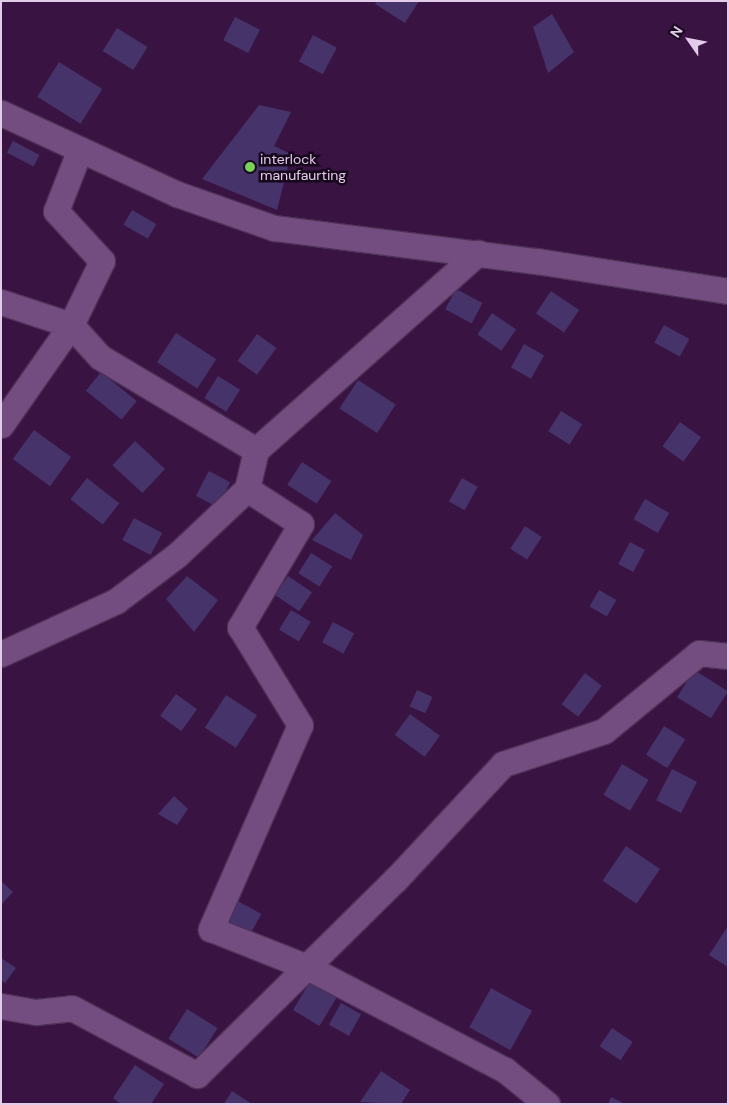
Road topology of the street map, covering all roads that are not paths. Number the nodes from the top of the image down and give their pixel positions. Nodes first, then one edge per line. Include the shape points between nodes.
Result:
1 (1, 113) edge
2 (80, 150) junction
3 (478, 253) junction
4 (728, 291) edge
5 (1, 302) edge
6 (70, 325) junction
7 (1, 425) edge
8 (256, 450) junction
9 (246, 489) junction
10 (1, 654) edge
11 (728, 656) edge
12 (307, 967) junction
13 (1, 1006) edge
14 (547, 1104) edge

1 - 2 street
2 - 3 street via 177,194 274,228
2 - 6 street via 56,210 102,261
3 - 4 street
3 - 8 street
5 - 6 street
6 - 7 street
6 - 8 street via 100,357
8 - 9 street
9 - 10 street via 177,555 116,601
9 - 12 street via 301,524 240,628 300,725 211,929
11 - 12 street via 699,653 604,731 503,764 396,880
12 - 13 street via 198,1075 72,1008 36,1012
12 - 14 street via 504,1070

